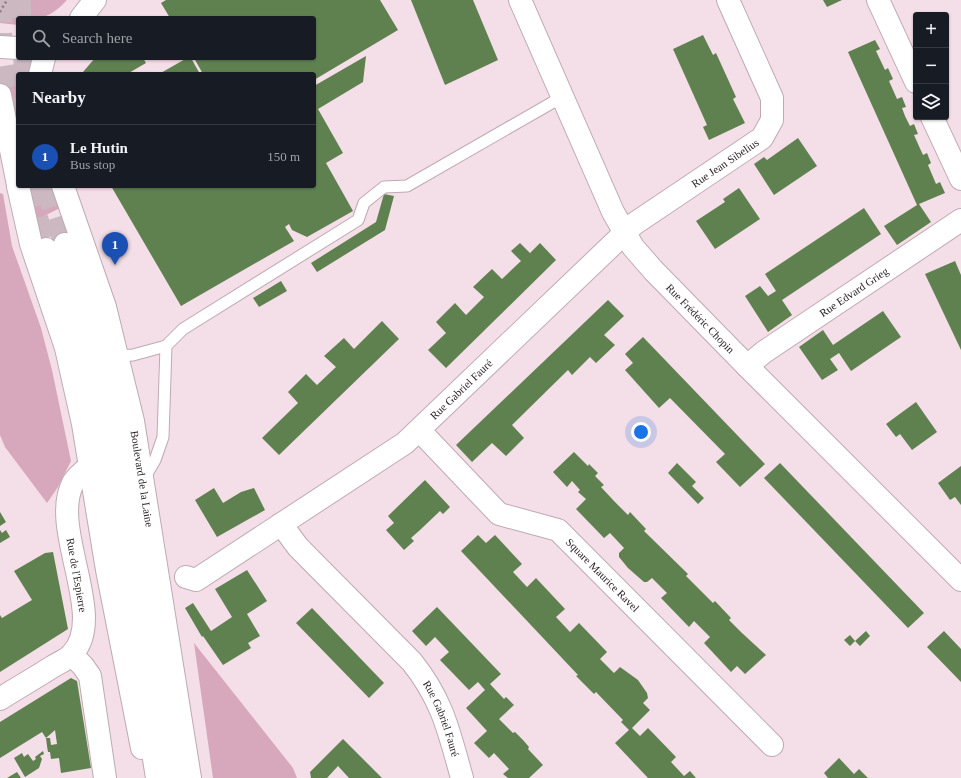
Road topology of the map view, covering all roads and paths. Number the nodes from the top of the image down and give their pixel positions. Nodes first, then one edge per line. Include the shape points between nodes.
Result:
1 (7, 0) edge
2 (520, 0) edge
3 (728, 0) edge
4 (878, 0) edge
5 (0, 12) edge
6 (0, 47) edge
7 (16, 48) edge
8 (44, 60) edge
9 (40, 72) edge
10 (913, 76) edge
11 (0, 95) tunnel mouth
12 (562, 97) junction
13 (933, 120) edge
14 (6, 154) edge
15 (961, 179) edge
16 (16, 181) edge
17 (18, 188) edge
18 (64, 188) edge
19 (961, 220) edge
20 (624, 234) junction
21 (166, 346) junction
22 (118, 356) junction
23 (747, 366) junction
24 (420, 430) junction
25 (90, 465) junction
26 (143, 481) junction
27 (281, 524) junction
28 (186, 577) dead end
29 (961, 580) edge
30 (72, 655) junction
31 (0, 699) edge
32 (772, 745) dead end
33 (105, 778) edge
34 (148, 778) edge
35 (157, 778) edge
36 (178, 778) edge
37 (190, 778) edge
38 (462, 778) edge

1 - 5 path
2 - 12 street, Rue Frédéric Chopin
3 - 20 street, Rue Jean Sibelius via 772,98 772,120 768,130 753,146 641,219
4 - 10 street
6 - 7 street
8 - 9 street
11 - 14 street
12 - 20 street, Rue Frédéric Chopin
12 - 21 lane via 407,186 384,186 364,203 358,220 183,329
13 - 15 street
14 - 16 street
17 - 25 street via 31,244 66,348
18 - 22 street, Boulevard de la Laine via 90,258
19 - 23 street, Rue Edvard Grieg
20 - 23 street, Rue Frédéric Chopin via 653,270
20 - 24 street, Rue Gabriel Fauré
21 - 22 lane via 134,355
21 - 26 lane via 163,437 155,460
22 - 26 street, Boulevard de la Laine
23 - 29 street, Rue Frédéric Chopin
24 - 27 street, Rue Gabriel Fauré via 385,458
24 - 32 street, Square Maurice Ravel via 499,514 558,530
25 - 30 street, Rue de l'Espierre via 74,482 67,507 84,616 83,632
25 - 34 street via 107,570
26 - 37 street, Boulevard de la Laine
27 - 28 street, Rue Gabriel Fauré via 196,580
27 - 38 street, Rue Gabriel Fauré via 298,547 412,662 426,681 438,700 447,723
30 - 31 street
30 - 33 street via 90,676
35 - 36 street via 96,409 56,246 94,334 108,390 123,461 139,567

